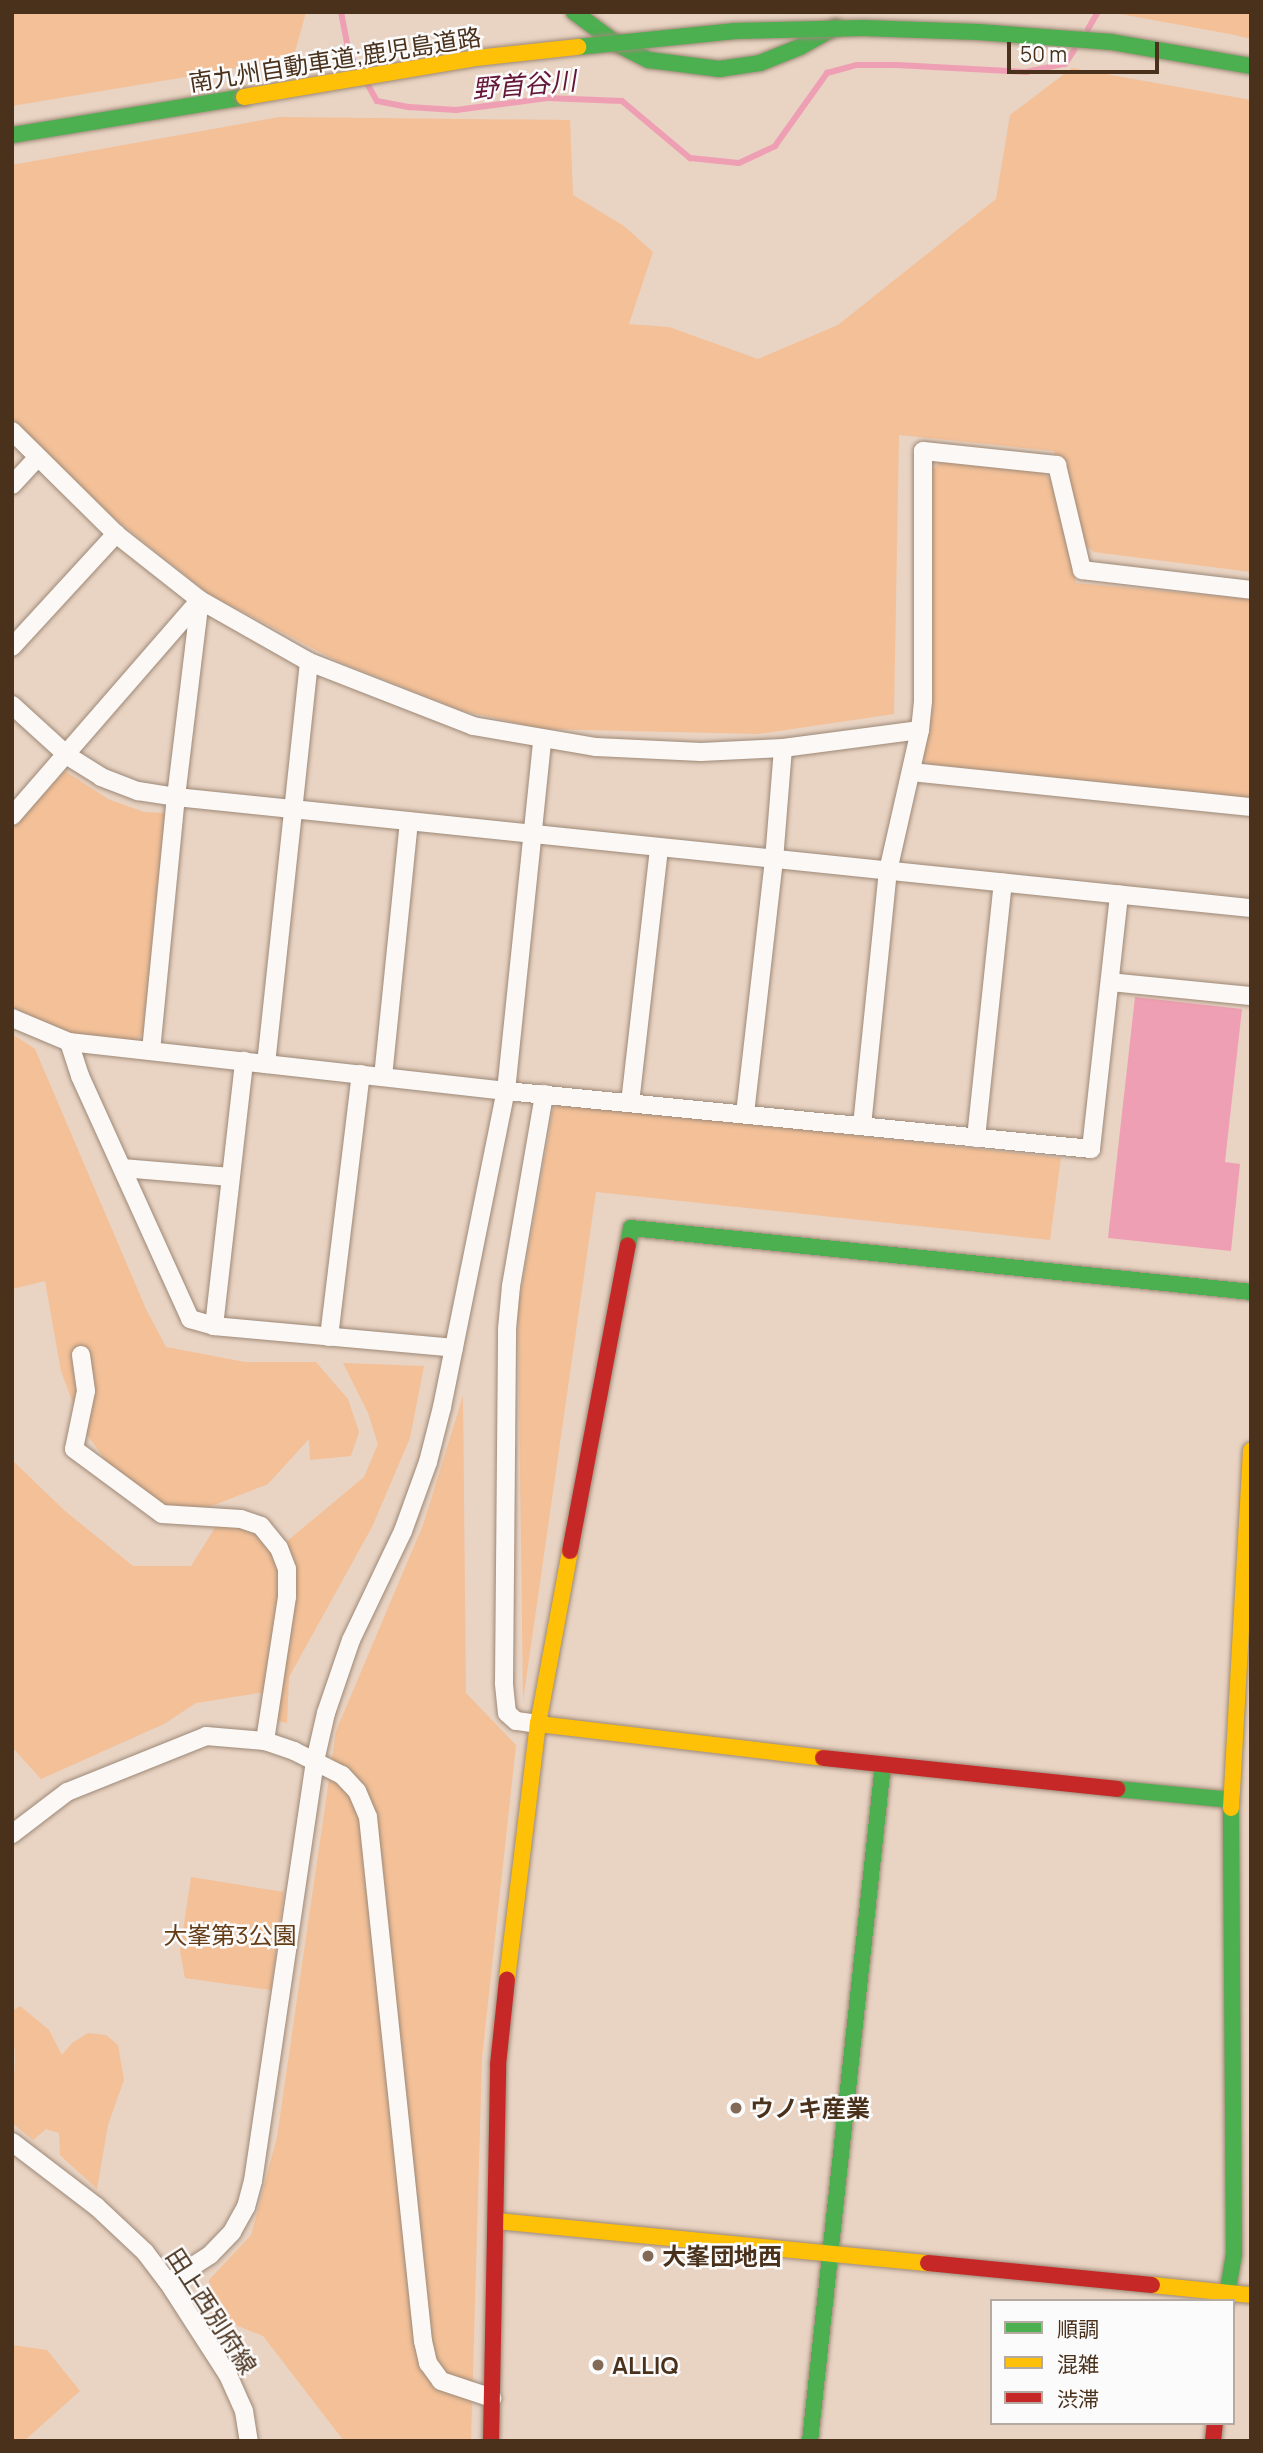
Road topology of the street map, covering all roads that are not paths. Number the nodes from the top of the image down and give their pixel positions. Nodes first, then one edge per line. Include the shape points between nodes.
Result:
1 (574, 12) edge
2 (856, 12) edge
3 (1251, 66) edge
4 (12, 135) edge
5 (12, 431) edge
6 (37, 458) junction
7 (12, 485) edge
8 (116, 534) junction
9 (1251, 590) edge
10 (201, 600) junction
11 (12, 647) edge
12 (309, 662) junction
13 (12, 705) edge
14 (920, 730) junction
15 (542, 740) junction
16 (783, 748) junction
17 (68, 756) junction
18 (911, 772) junction
19 (176, 797) junction
20 (1251, 807) edge
21 (293, 809) junction
22 (12, 816) edge
23 (409, 821) junction
24 (534, 834) junction
25 (659, 848) junction
26 (774, 860) junction
27 (888, 872) junction
28 (1003, 882) junction
29 (1119, 895) junction
30 (1251, 908) edge
31 (1110, 982) junction
32 (1251, 996) edge
33 (12, 1018) edge
34 (69, 1042) junction
35 (152, 1051) junction
36 (244, 1061) junction
37 (266, 1064) junction
38 (361, 1074) junction
39 (383, 1077) junction
40 (506, 1091) junction
41 (544, 1094) junction
42 (630, 1103) junction
43 (745, 1114) junction
44 (862, 1126) junction
45 (976, 1138) junction
46 (122, 1168) junction
47 (231, 1177) junction
48 (1251, 1292) edge
49 (214, 1326) junction
50 (330, 1337) junction
51 (454, 1348) junction
52 (81, 1355) dead end
53 (1251, 1451) edge
54 (538, 1724) junction
55 (265, 1741) junction
56 (315, 1761) junction
57 (883, 1765) junction
58 (1231, 1800) junction
59 (12, 1834) edge
60 (12, 2142) edge
61 (497, 2221) junction
62 (828, 2253) junction
63 (168, 2282) junction
64 (1251, 2295) edge
65 (1227, 2296) edge
66 (492, 2398) junction
67 (249, 2441) edge
68 (491, 2441) edge
69 (810, 2441) edge

1 - 2 main road via 617,44 649,60 719,69 760,63 800,47
3 - 4 main road, 南九州自動車道;鹿児島道路, bridge via 1111,42 978,32 863,28 735,32 477,58
5 - 6 street
6 - 7 street
6 - 8 street
8 - 10 street
8 - 11 street
9 - 14 street via 1082,570 1057,465 923,451
10 - 12 street
10 - 17 street
10 - 19 street
12 - 15 street via 473,726
12 - 21 street
13 - 17 street
14 - 16 street
14 - 18 street
15 - 16 street via 701,752
15 - 24 street
16 - 26 street
17 - 19 street via 101,777 138,791
17 - 22 street
18 - 20 street
18 - 27 street
19 - 21 street
19 - 35 street
21 - 23 street
21 - 37 street
23 - 24 street
23 - 39 street
24 - 25 street
24 - 40 street
25 - 26 street
25 - 42 street
26 - 27 street
26 - 43 street
27 - 28 street
27 - 44 street
28 - 29 street
28 - 45 street
29 - 30 street
29 - 31 street
31 - 32 street
31 - 45 street via 1091,1149
33 - 34 street
34 - 35 street
34 - 46 street
35 - 36 street
36 - 37 street
36 - 47 street
37 - 38 street
38 - 39 street
38 - 50 street
39 - 40 street
40 - 41 street
40 - 51 street
41 - 42 street
41 - 54 street via 507,1329 504,1683 508,1713 516,1721
42 - 43 street
43 - 44 street
44 - 45 street
46 - 47 street
46 - 49 street via 190,1319
47 - 49 street
48 - 54 main road via 631,1228
49 - 50 street
50 - 51 street
51 - 56 street via 428,1462 403,1531 337,1678
52 - 55 street via 86,1391 74,1449 163,1514 241,1519 261,1526 279,1548 287,1569 287,1597
53 - 58 main road
54 - 57 main road
54 - 61 main road via 498,2065
55 - 56 street
55 - 59 street via 206,1736 67,1792
56 - 63 street via 246,2207 232,2232 210,2255
56 - 66 street via 342,1775 357,1791 368,1817 428,2363 441,2381
57 - 58 main road
57 - 62 main road
58 - 65 main road via 1234,2254
60 - 63 street, 田上西別府線 via 97,2207 145,2252
61 - 62 main road
61 - 66 main road
62 - 65 main road
62 - 69 main road
63 - 67 street, 田上西別府線 via 228,2375 244,2412
64 - 65 main road
66 - 68 main road

